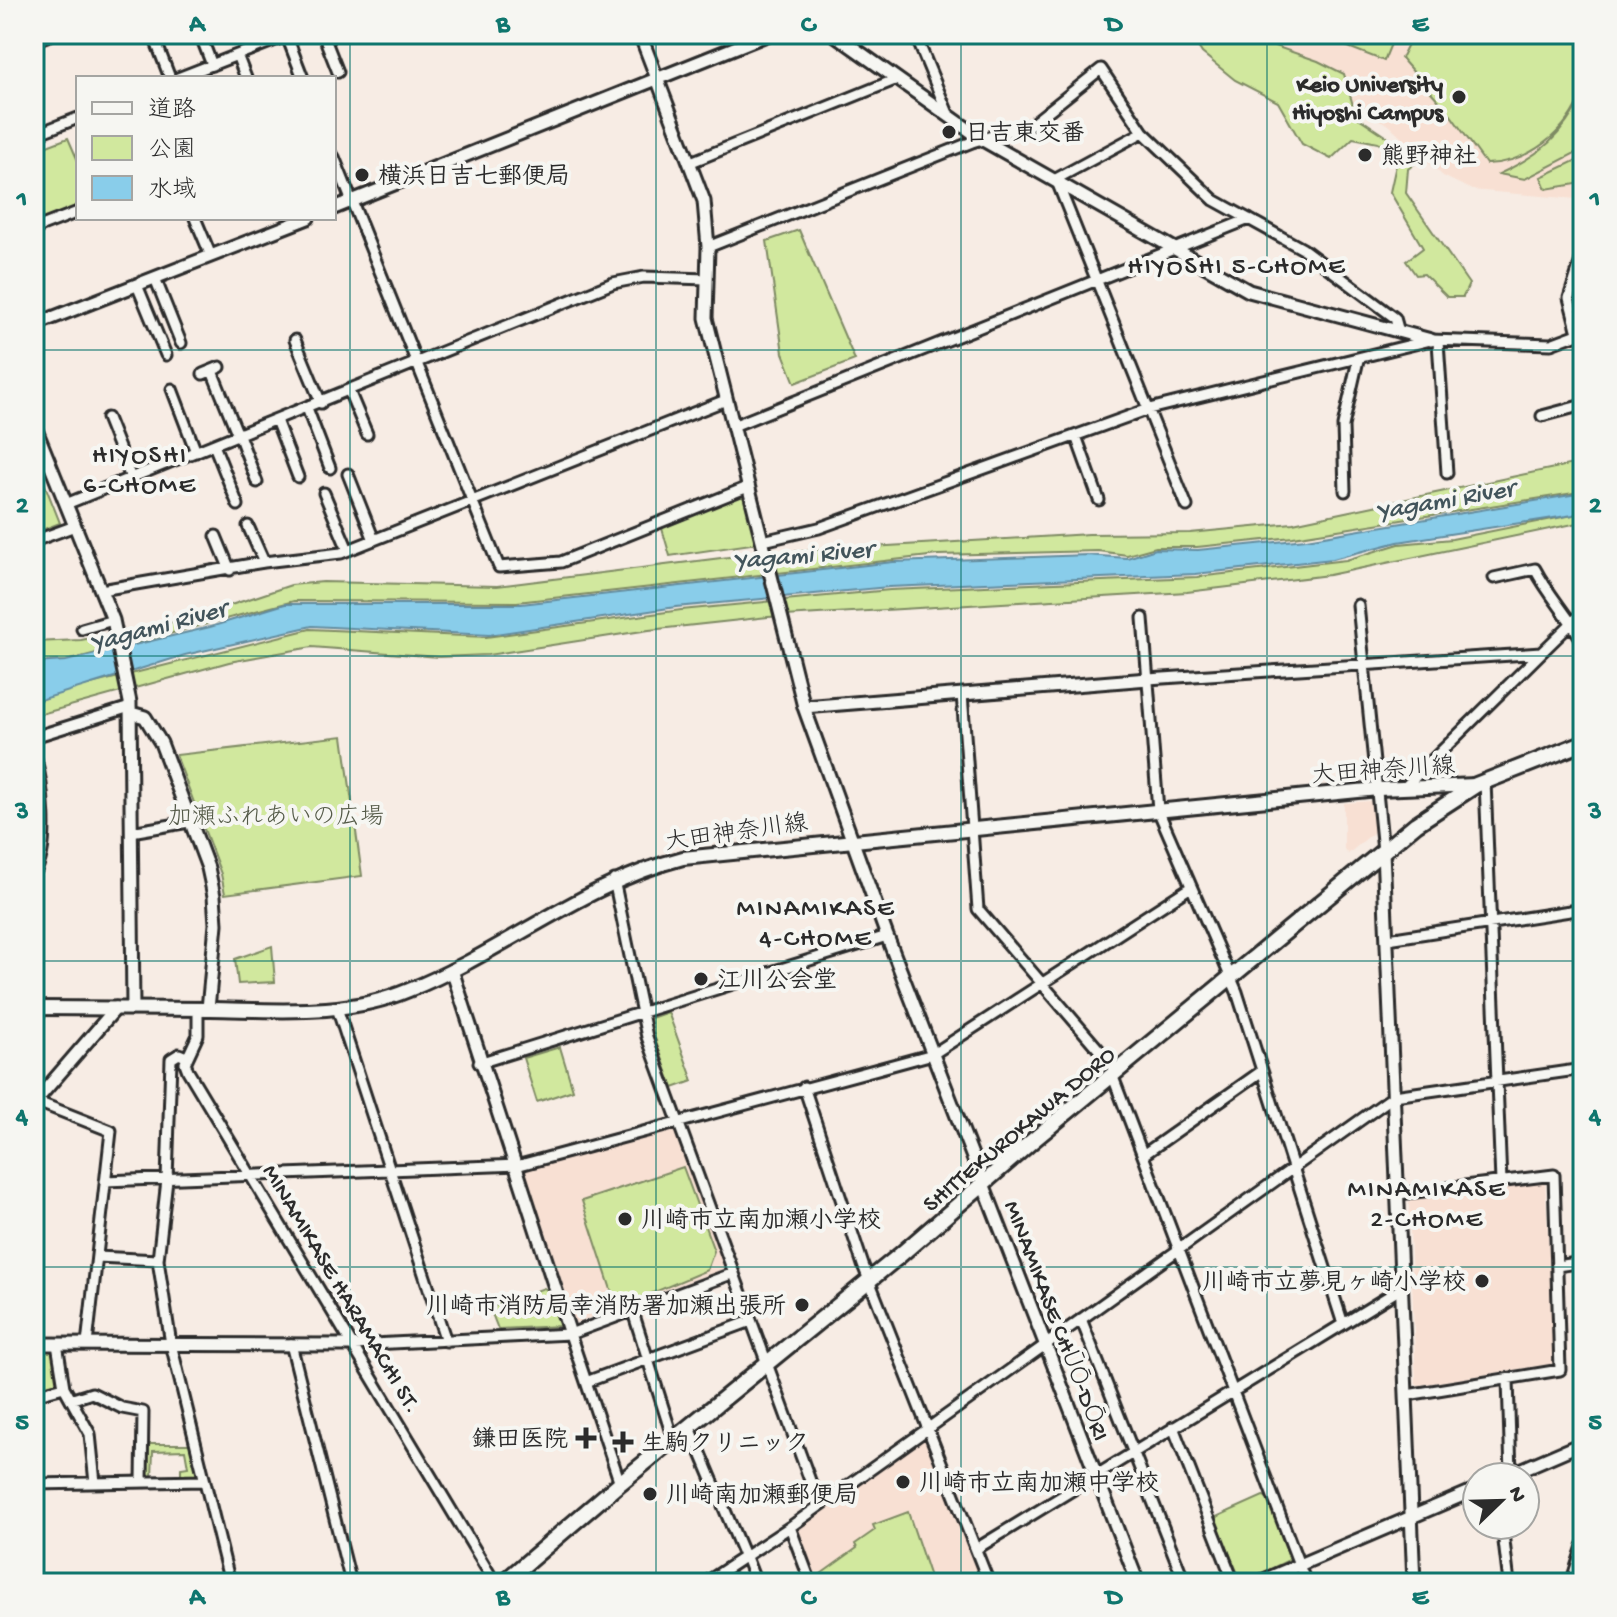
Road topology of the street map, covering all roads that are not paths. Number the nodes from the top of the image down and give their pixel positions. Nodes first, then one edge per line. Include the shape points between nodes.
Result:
1 (52, 34) edge
2 (153, 34) edge
3 (200, 34) edge
4 (323, 34) edge
5 (640, 34) edge
6 (769, 34) edge
7 (834, 34) edge
8 (915, 34) edge
9 (288, 35) edge
10 (34, 41) edge
11 (237, 55) junction
12 (212, 65) junction
13 (338, 72) dead end
14 (169, 76) edge
15 (183, 76) edge
16 (245, 76) edge
17 (302, 76) edge
18 (657, 78) junction
19 (897, 79) junction
20 (949, 116) junction
21 (76, 119) edge
22 (1143, 132) junction
23 (34, 135) edge
24 (983, 140) junction
25 (336, 162) edge
26 (691, 162) junction
27 (1056, 179) junction
28 (351, 201) junction
29 (336, 207) edge
30 (76, 213) edge
31 (1249, 219) junction
32 (196, 220) edge
33 (303, 220) edge
34 (34, 229) edge
35 (708, 247) junction
36 (1176, 249) junction
37 (1583, 254) edge
38 (211, 256) junction
39 (155, 278) junction
40 (707, 279) junction
41 (1097, 281) junction
42 (137, 285) junction
43 (34, 325) edge
44 (1399, 332) junction
45 (1580, 332) edge
46 (295, 340) dead end
47 (1434, 341) junction
48 (181, 343) dead end
49 (166, 355) dead end
50 (1358, 360) junction
51 (417, 364) junction
52 (212, 371) dead end
53 (172, 389) dead end
54 (349, 391) junction
55 (726, 400) junction
56 (321, 403) junction
57 (1583, 405) edge
58 (307, 408) junction
59 (1149, 409) junction
60 (1542, 416) dead end
61 (107, 418) dead end
62 (276, 420) junction
63 (34, 425) edge
64 (733, 426) junction
65 (367, 434) dead end
66 (238, 435) junction
67 (1076, 436) junction
68 (214, 445) junction
69 (196, 452) junction
70 (330, 468) dead end
71 (1447, 473) dead end
72 (348, 474) dead end
73 (298, 477) dead end
74 (131, 478) junction
75 (257, 482) dead end
76 (748, 487) junction
77 (1345, 491) dead end
78 (324, 493) dead end
79 (1099, 500) dead end
80 (471, 501) junction
81 (66, 504) junction
82 (238, 505) dead end
83 (1187, 506) dead end
84 (75, 526) junction
85 (248, 526) dead end
86 (216, 536) dead end
87 (374, 540) junction
88 (34, 541) edge
89 (764, 546) junction
90 (348, 550) junction
91 (264, 562) junction
92 (230, 570) junction
93 (1494, 578) dead end
94 (101, 590) junction
95 (1358, 605) dead end
96 (1583, 612) edge
97 (1143, 618) dead end
98 (113, 622) junction
99 (1572, 622) junction
100 (82, 629) dead end
101 (1583, 642) edge
102 (1541, 653) junction
103 (1365, 666) junction
104 (1148, 679) junction
105 (962, 694) junction
106 (130, 706) junction
107 (804, 707) junction
108 (34, 737) edge
109 (1583, 743) edge
110 (34, 752) edge
111 (1480, 783) junction
112 (1405, 787) junction
113 (1378, 789) junction
114 (1158, 810) junction
115 (189, 822) junction
116 (973, 828) junction
117 (131, 832) junction
118 (852, 838) junction
119 (1383, 851) junction
120 (34, 874) edge
121 (614, 880) junction
122 (1191, 887) junction
123 (1583, 909) edge
124 (1490, 923) junction
125 (887, 936) junction
126 (1388, 939) junction
127 (452, 970) junction
128 (1230, 979) junction
129 (1041, 982) junction
130 (34, 1008) edge
131 (116, 1008) junction
132 (133, 1008) junction
133 (337, 1008) junction
134 (203, 1010) junction
135 (641, 1014) junction
136 (933, 1054) junction
137 (186, 1057) junction
138 (479, 1063) junction
139 (1583, 1069) edge
140 (1262, 1071) junction
141 (1115, 1074) junction
142 (1497, 1081) junction
143 (804, 1087) junction
144 (1394, 1096) junction
145 (35, 1102) edge
146 (680, 1121) junction
147 (1143, 1155) junction
148 (512, 1165) junction
149 (1293, 1168) junction
150 (390, 1171) junction
151 (253, 1176) junction
152 (167, 1180) junction
153 (105, 1181) junction
154 (1501, 1182) junction
155 (983, 1186) junction
156 (1399, 1194) junction
157 (1179, 1250) junction
158 (97, 1257) junction
159 (158, 1260) junction
160 (1583, 1262) edge
161 (1557, 1266) junction
162 (734, 1273) junction
163 (869, 1279) junction
164 (1402, 1288) junction
165 (633, 1312) junction
166 (1081, 1319) junction
167 (751, 1321) junction
168 (1343, 1324) junction
169 (570, 1334) junction
170 (446, 1341) junction
171 (34, 1344) edge
172 (57, 1344) junction
173 (87, 1344) junction
174 (171, 1344) junction
175 (291, 1344) junction
176 (353, 1345) junction
177 (1045, 1345) junction
178 (649, 1358) junction
179 (766, 1363) junction
180 (1508, 1379) junction
181 (586, 1382) junction
182 (64, 1387) junction
183 (1232, 1391) junction
184 (34, 1395) edge
185 (1407, 1395) junction
186 (73, 1399) junction
187 (689, 1425) junction
188 (1173, 1427) junction
189 (928, 1430) junction
190 (673, 1439) junction
191 (1583, 1443) edge
192 (1134, 1451) junction
193 (1508, 1461) edge
194 (1541, 1461) edge
195 (1095, 1475) junction
196 (205, 1481) junction
197 (142, 1482) junction
198 (95, 1483) junction
199 (620, 1483) junction
200 (34, 1484) edge
201 (1461, 1496) edge
202 (819, 1505) junction
203 (1412, 1516) junction
204 (790, 1527) junction
205 (1504, 1541) edge
206 (1583, 1546) edge
207 (976, 1549) junction
208 (746, 1558) junction
209 (1298, 1564) junction
210 (230, 1583) edge
211 (351, 1583) edge
212 (495, 1583) edge
213 (503, 1583) edge
214 (705, 1583) edge
215 (756, 1583) edge
216 (811, 1583) edge
217 (989, 1583) edge
218 (1138, 1583) edge
219 (1185, 1583) edge
220 (1234, 1583) edge
221 (1257, 1583) edge
222 (1306, 1583) edge
223 (1414, 1583) edge
224 (1509, 1583) edge
225 (1571, 1583) edge

1 - 10 street
2 - 14 street
3 - 12 street
4 - 13 street
5 - 18 street, MINAMIKASE CHŪŌ-DŌRI
6 - 18 street
7 - 19 street
8 - 20 street
9 - 11 street
9 - 17 street
11 - 12 street
11 - 16 street
12 - 15 street
18 - 26 street, MINAMIKASE CHŪŌ-DŌRI
18 - 28 street
19 - 20 street
19 - 26 street
20 - 24 street
21 - 23 street
22 - 24 street via 1101,69 1032,124
22 - 27 street
22 - 31 street via 1214,200
24 - 27 street
24 - 35 street
25 - 28 street
26 - 35 street, MINAMIKASE CHŪŌ-DŌRI via 704,201
27 - 36 street
27 - 41 street
28 - 29 street
28 - 51 street
30 - 34 street
31 - 36 street
31 - 44 street via 1350,284 1395,318
32 - 38 street
33 - 38 street
35 - 40 street, MINAMIKASE CHŪŌ-DŌRI
36 - 41 street
36 - 44 street via 1249,291
37 - 45 street via 1569,298
38 - 39 street
39 - 42 street
39 - 48 street
40 - 51 street via 644,277 613,283
40 - 55 street, MINAMIKASE CHŪŌ-DŌRI via 706,318
41 - 59 street
41 - 64 street
42 - 43 street
42 - 49 street
44 - 47 street
45 - 47 street via 1551,344
46 - 56 street
47 - 50 street
47 - 71 street
50 - 59 street
50 - 77 street via 1343,426
51 - 54 street
51 - 80 street
52 - 66 street
53 - 69 street
54 - 56 street
54 - 65 street
55 - 64 street, MINAMIKASE CHŪŌ-DŌRI
55 - 80 street
56 - 58 street
57 - 60 street
58 - 62 street
58 - 70 street
59 - 67 street
59 - 83 street
61 - 74 street
62 - 66 street
62 - 73 street
63 - 81 street
64 - 76 street, MINAMIKASE CHŪŌ-DŌRI
66 - 68 street
66 - 75 street
67 - 79 street
67 - 89 street
68 - 69 street
68 - 82 street
69 - 74 street
72 - 87 street
74 - 81 street
76 - 80 street via 561,562 499,567
76 - 89 street, MINAMIKASE CHŪŌ-DŌRI
78 - 90 street
80 - 87 street
81 - 84 street
84 - 88 street
84 - 94 street
85 - 91 street
86 - 92 street
87 - 90 street
89 - 107 street, MINAMIKASE CHŪŌ-DŌRI
90 - 91 street
91 - 92 street
92 - 94 street
93 - 99 street via 1535,569
94 - 98 street
95 - 103 street
96 - 99 street
97 - 104 street
98 - 100 street
98 - 106 street
99 - 101 street
99 - 102 street
102 - 103 street
102 - 112 street
103 - 104 street
103 - 113 street
104 - 105 street
104 - 114 street
105 - 107 street
105 - 116 street
106 - 108 street
106 - 115 street via 145,717 161,743
106 - 117 street
107 - 118 street, MINAMIKASE CHŪŌ-DŌRI
109 - 111 main road, SHITTEKUROKAWA DORO
110 - 120 street via 42,808 41,862
111 - 112 main road, 大田神奈川線
111 - 119 main road, SHITTEKUROKAWA DORO
111 - 124 street
112 - 113 main road, 大田神奈川線
113 - 114 main road, 大田神奈川線
113 - 119 street
114 - 116 main road, 大田神奈川線
114 - 122 street
115 - 117 street
115 - 134 street via 214,896 216,924
116 - 118 main road, 大田神奈川線
116 - 129 street via 978,909
117 - 132 street
118 - 121 main road, 大田神奈川線 via 683,858
118 - 125 street, MINAMIKASE CHŪŌ-DŌRI
119 - 126 street
119 - 128 main road, SHITTEKUROKAWA DORO
121 - 127 main road, 大田神奈川線
121 - 135 street
122 - 128 street
122 - 129 street
123 - 124 street
124 - 126 street
124 - 142 street
125 - 135 street
125 - 136 street, MINAMIKASE CHŪŌ-DŌRI
126 - 144 street
127 - 133 main road, 大田神奈川線 via 408,991
127 - 138 street
128 - 140 street
128 - 141 main road, SHITTEKUROKAWA DORO
129 - 136 street
129 - 141 street
130 - 131 main road, 大田神奈川線
131 - 132 main road, 大田神奈川線
131 - 145 street
132 - 134 main road, 大田神奈川線
133 - 134 main road, 大田神奈川線
133 - 150 street
134 - 137 street
135 - 138 street
135 - 146 street
136 - 143 street
136 - 155 street, MINAMIKASE CHŪŌ-DŌRI
137 - 151 street, MINAMIKASE HARAMACHI ST. via 188,1071
137 - 152 street via 171,1059
138 - 148 street
139 - 142 street
140 - 147 street
140 - 149 street
141 - 147 street
141 - 155 main road, SHITTEKUROKAWA DORO
142 - 144 street
142 - 154 street
143 - 146 street
143 - 163 street
144 - 149 street
144 - 156 street
145 - 153 street via 111,1131
146 - 148 street
146 - 162 street
147 - 157 street
148 - 150 street
148 - 169 street
149 - 157 street
149 - 168 street
150 - 151 street
150 - 170 street
151 - 152 street
151 - 176 street, MINAMIKASE HARAMACHI ST.
152 - 153 street
152 - 159 street
153 - 158 street
154 - 156 street
154 - 161 street via 1554,1175
155 - 163 main road, SHITTEKUROKAWA DORO
155 - 177 street, MINAMIKASE CHŪŌ-DŌRI
156 - 164 street
157 - 166 street
157 - 183 street
158 - 159 street
158 - 173 street
159 - 174 street
160 - 161 street
161 - 180 street via 1560,1370
162 - 165 street
162 - 167 street
163 - 179 main road, SHITTEKUROKAWA DORO
163 - 189 street
164 - 168 street
164 - 185 street
165 - 169 street
165 - 178 street
166 - 177 street
166 - 192 street
167 - 178 street
167 - 179 street
168 - 183 street
169 - 170 street
169 - 181 street
170 - 176 street
171 - 172 street
172 - 173 street
172 - 182 street
173 - 174 street
174 - 175 street
174 - 196 street
175 - 176 street
175 - 211 street
176 - 212 street, MINAMIKASE HARAMACHI ST.
177 - 189 street
177 - 195 street, MINAMIKASE CHŪŌ-DŌRI
178 - 181 street
178 - 190 street
179 - 187 main road, SHITTEKUROKAWA DORO
179 - 202 street
180 - 185 street
180 - 193 street
181 - 199 street
182 - 184 street
182 - 186 street
183 - 188 street
183 - 209 street
185 - 203 street
186 - 197 street via 92,1393 143,1412
186 - 198 street via 90,1434
187 - 190 main road, SHITTEKUROKAWA DORO
187 - 208 street
188 - 192 street
188 - 220 street
189 - 202 street
189 - 207 street
190 - 199 main road, SHITTEKUROKAWA DORO
191 - 194 street
192 - 195 street
192 - 219 street
195 - 207 street
195 - 218 street, MINAMIKASE CHŪŌ-DŌRI
196 - 197 street
196 - 210 street
197 - 198 street
198 - 200 street
199 - 213 main road, SHITTEKUROKAWA DORO
201 - 203 street
202 - 204 street
203 - 209 street
203 - 223 street
204 - 208 street
204 - 216 street
205 - 224 street
206 - 225 street
207 - 217 street
208 - 214 street
208 - 215 street
209 - 221 street
209 - 222 street

